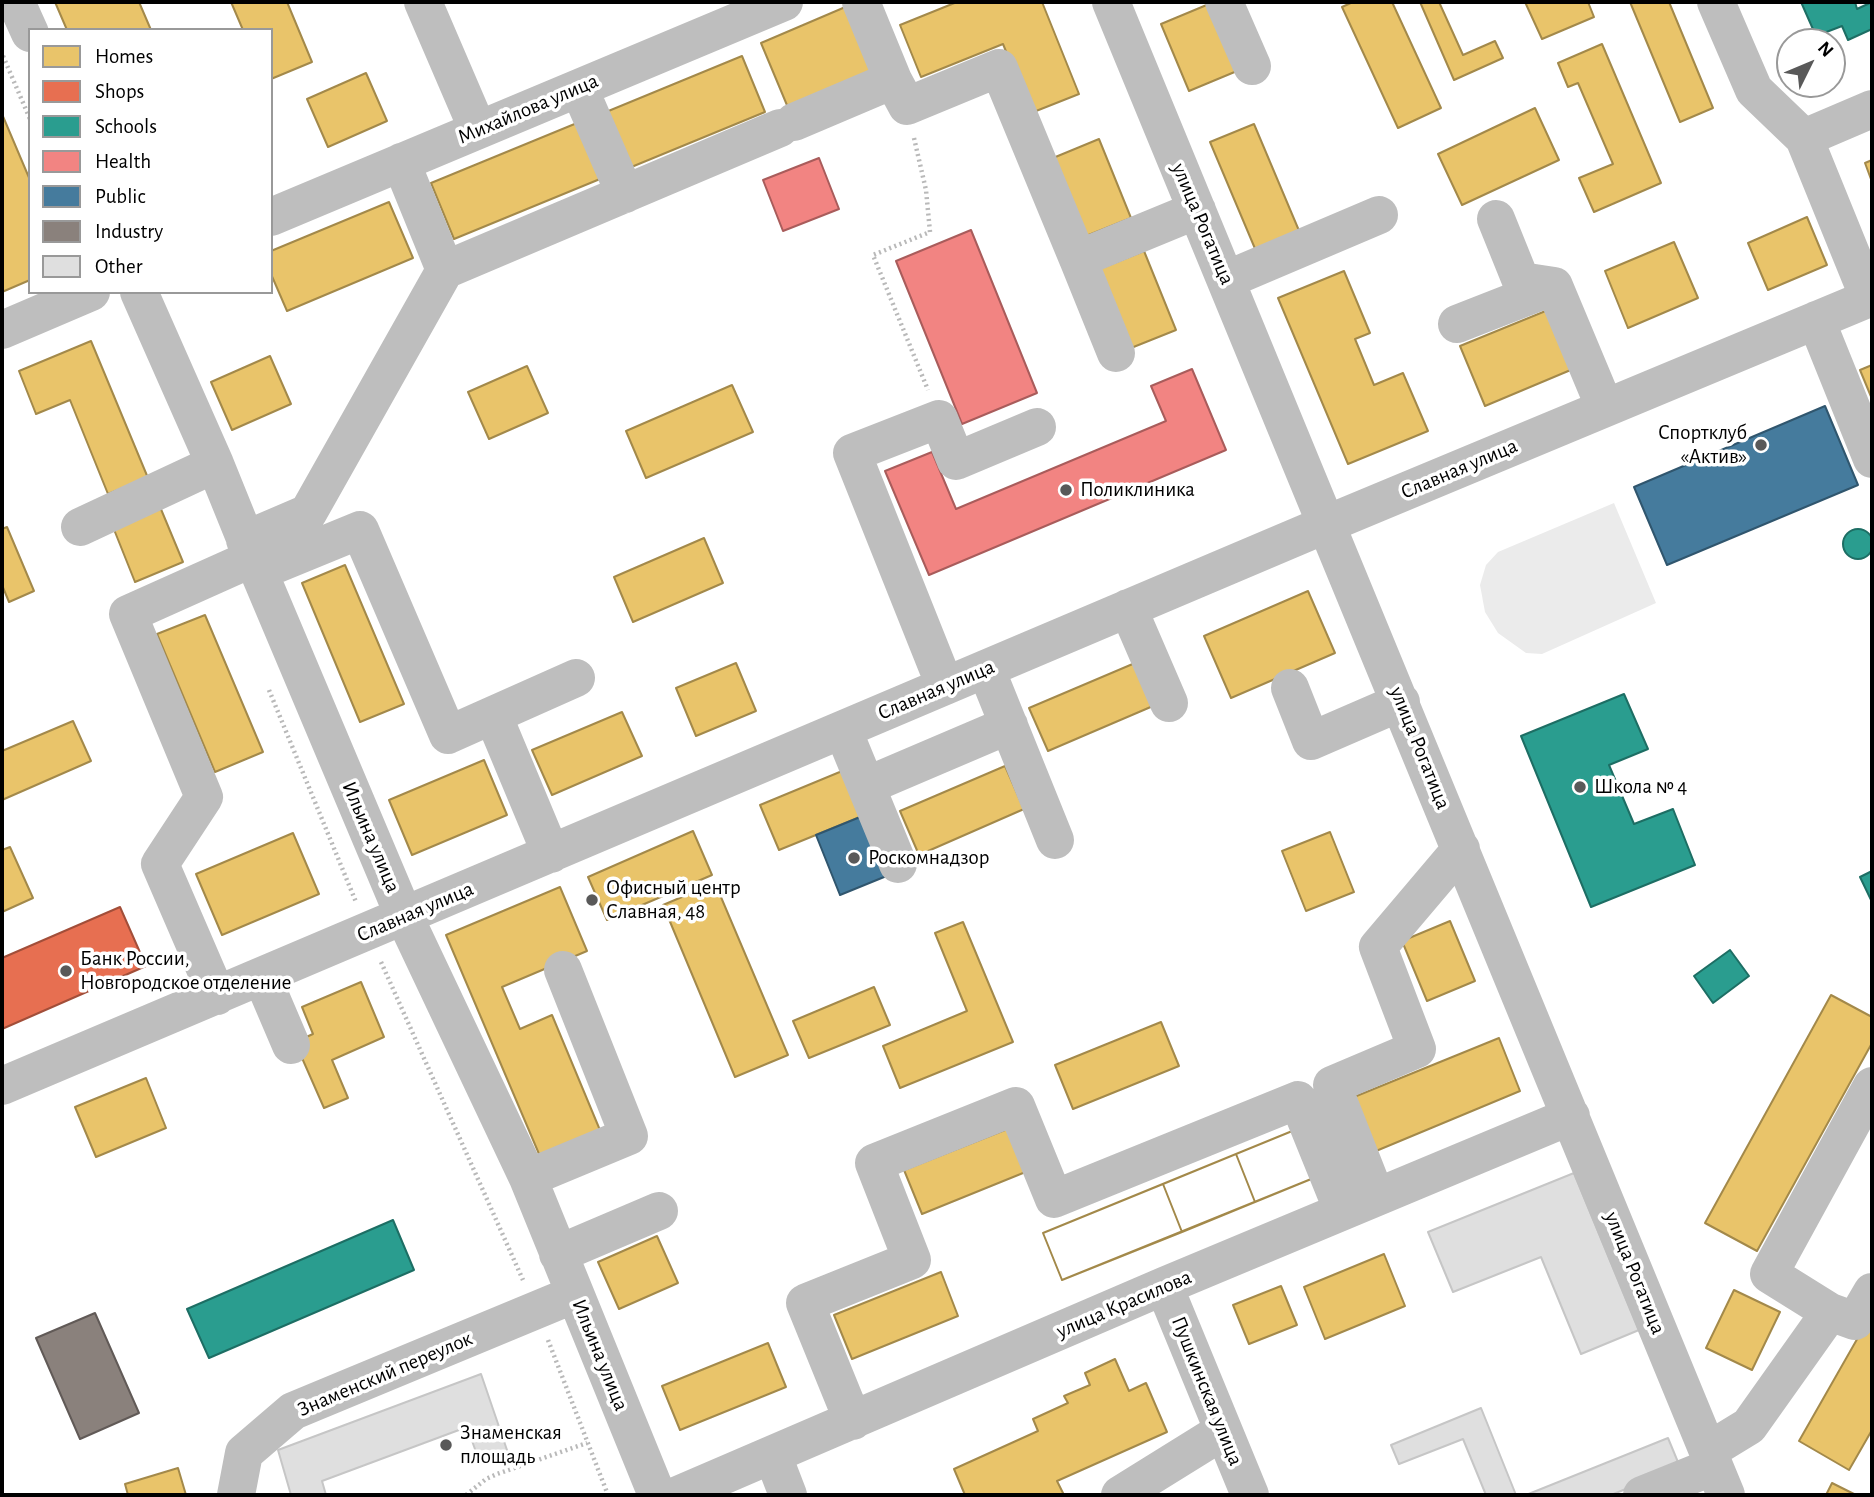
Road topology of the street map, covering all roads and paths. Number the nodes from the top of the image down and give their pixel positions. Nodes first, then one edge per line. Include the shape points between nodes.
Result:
1 (424, 2) edge
2 (785, 2) edge
3 (861, 2) edge
4 (1224, 2) edge
5 (1716, 2) edge
6 (1119, 4) edge
7 (15, 31) edge
8 (1252, 66) dead end
9 (579, 88) junction
10 (900, 93) junction
11 (28, 106) edge
12 (1872, 109) edge
13 (478, 130) junction
14 (1804, 138) junction
15 (401, 162) junction
16 (625, 194) junction
17 (1197, 211) junction
18 (1379, 215) dead end
19 (273, 216) edge
20 (1496, 219) dead end
21 (1078, 259) junction
22 (445, 270) junction
23 (1226, 280) junction
24 (1554, 286) junction
25 (86, 294) edge
26 (140, 294) edge
27 (1871, 298) edge
28 (1816, 320) junction
29 (1457, 324) dead end
30 (2, 330) edge
31 (1116, 353) dead end
32 (1605, 408) junction
33 (939, 419) junction
34 (1037, 427) dead end
35 (1872, 459) edge
36 (215, 464) junction
37 (1327, 524) junction
38 (80, 527) dead end
39 (252, 556) junction
40 (1128, 608) junction
41 (986, 669) junction
42 (576, 678) dead end
43 (945, 686) junction
44 (1290, 688) dead end
45 (1169, 702) dead end
46 (1401, 702) junction
47 (493, 715) junction
48 (1009, 725) junction
49 (843, 730) junction
50 (866, 786) junction
51 (1055, 840) dead end
52 (1461, 849) junction
53 (551, 854) junction
54 (898, 864) dead end
55 (404, 916) junction
56 (563, 970) dead end
57 (261, 977) junction
58 (217, 996) junction
59 (291, 1045) dead end
60 (2, 1086) edge
61 (1872, 1086) edge
62 (1571, 1116) junction
63 (528, 1178) junction
64 (1359, 1204) junction
65 (659, 1211) dead end
66 (558, 1254) junction
67 (1164, 1286) junction
68 (1872, 1292) edge
69 (575, 1294) junction
70 (1830, 1312) junction
71 (853, 1421) junction
72 (1223, 1431) junction
73 (587, 1443) dead end
74 (773, 1456) junction
75 (1716, 1471) edge
76 (236, 1495) edge
77 (466, 1495) edge
78 (657, 1495) edge
79 (678, 1495) edge
80 (788, 1495) edge
81 (1120, 1495) edge
82 (1250, 1495) edge
83 (1642, 1495) edge

1 - 13 street
2 - 9 street, Михайлова улица
3 - 10 street
4 - 8 street
5 - 14 street via 1754,90
6 - 17 street, улица Рогатица
7 - 11 path
9 - 13 street, Михайлова улица
9 - 16 street
10 - 16 street via 787,125
10 - 21 street via 999,68
10 - 33 path via 926,190 930,232 873,255
12 - 14 street
13 - 15 street, Михайлова улица
14 - 27 street
15 - 19 street, Михайлова улица
15 - 22 street
16 - 22 street
17 - 21 street
17 - 23 street, улица Рогатица
18 - 23 street
20 - 24 street via 1521,281
21 - 31 street
22 - 39 street via 308,513
23 - 37 street, улица Рогатица
24 - 29 street
24 - 32 street
25 - 30 street
26 - 36 street, Ильина улица
27 - 28 street, Славная улица
28 - 32 street, Славная улица
28 - 35 street
32 - 37 street, Славная улица
33 - 34 street via 956,461
33 - 43 street via 852,453
36 - 38 street
36 - 39 street, Ильина улица
37 - 40 street, Славная улица
37 - 46 street, улица Рогатица
39 - 47 street via 360,530 449,735
39 - 55 street, Ильина улица
39 - 58 street via 128,614 204,797 160,864
40 - 41 street, Славная улица
40 - 45 street
41 - 43 street, Славная улица
41 - 48 street
42 - 47 street
43 - 49 street, Славная улица
44 - 46 street via 1311,741
46 - 52 street, улица Рогатица
47 - 53 street
48 - 50 street
48 - 51 street
49 - 50 street
49 - 53 street, Славная улица
50 - 54 street
52 - 62 street, улица Рогатица
52 - 64 street via 1378,947 1417,1049 1332,1085
53 - 55 street, Славная улица
55 - 57 street, Славная улица
55 - 63 street, Ильина улица
56 - 63 street via 629,1136
57 - 58 street, Славная улица
57 - 59 street
58 - 60 street, Славная улица
61 - 70 street via 1769,1274
62 - 64 street, улица Красилова
62 - 75 street, улица Рогатица
63 - 66 street, Ильина улица
64 - 67 street, улица Красилова
64 - 71 street via 1298,1100 1054,1199 1016,1106 873,1163 912,1260 805,1303
65 - 66 street
66 - 69 street, Ильина улица
67 - 71 street, улица Красилова
67 - 72 street, Пушкинская улица
68 - 70 street via 1855,1321
69 - 76 street, Знаменский переулок via 293,1411 244,1453
69 - 78 street, Ильина улица
70 - 75 street
71 - 74 street, улица Красилова
72 - 81 street
72 - 82 street, Пушкинская улица
73 - 77 path via 497,1474
74 - 79 street, улица Красилова
74 - 80 street
75 - 83 street

